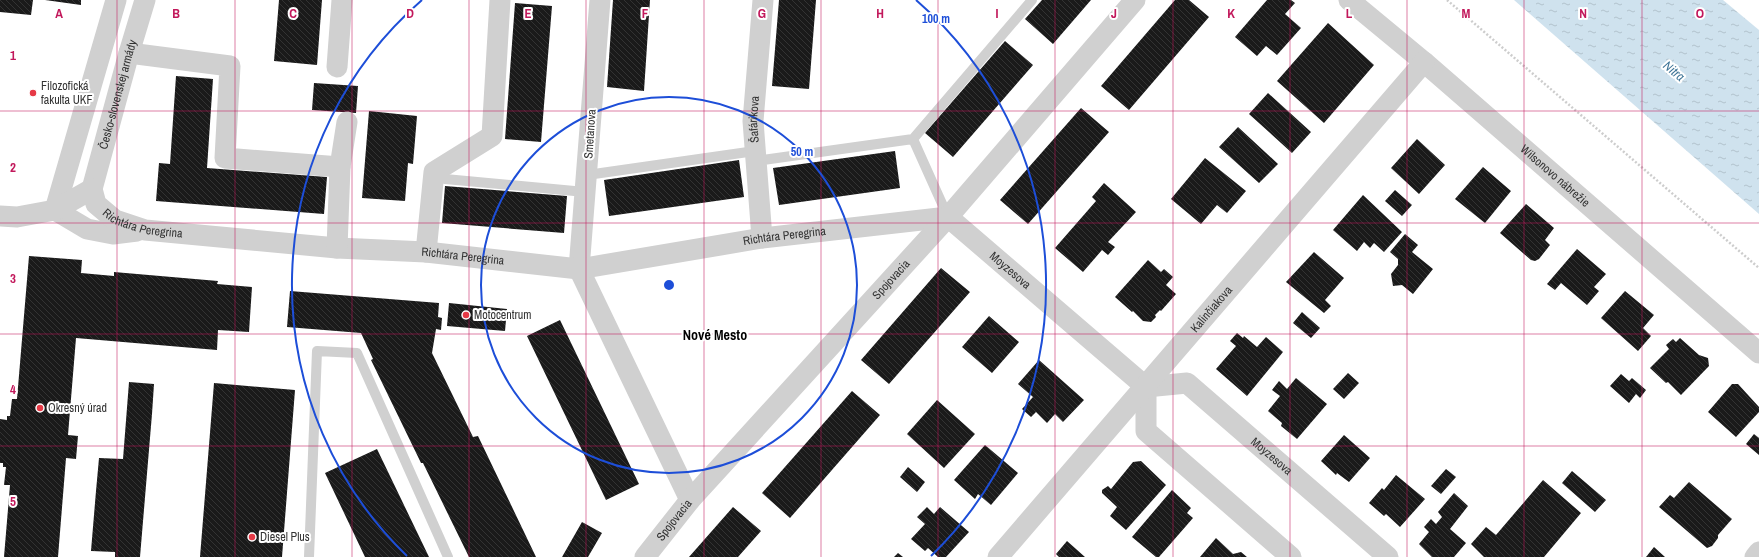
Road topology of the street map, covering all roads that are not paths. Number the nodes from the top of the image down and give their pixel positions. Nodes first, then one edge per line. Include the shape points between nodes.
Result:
1 (116, 0) edge
2 (145, 0) edge
3 (342, 0) edge
4 (500, 0) edge
5 (600, 0) edge
6 (763, 0) edge
7 (1032, 0) edge
8 (1135, 0) edge
9 (1349, 0) edge
10 (129, 53) junction
11 (1424, 62) junction
12 (337, 67) dead end
13 (347, 122) dead end
14 (913, 139) junction
15 (755, 156) junction
16 (340, 167) junction
17 (445, 179) dead end
18 (586, 183) junction
19 (92, 189) junction
20 (55, 210) junction
21 (0, 216) edge
22 (948, 217) junction
23 (145, 230) junction
24 (762, 238) junction
25 (337, 248) junction
26 (426, 252) junction
27 (579, 269) junction
28 (1759, 353) edge
29 (1146, 387) junction
30 (690, 500) junction
31 (1759, 552) edge
32 (1383, 555) edge
33 (309, 557) edge
34 (448, 557) edge
35 (645, 557) edge
36 (998, 557) edge
37 (1291, 557) edge
38 (1755, 557) edge

1 - 20 street
2 - 10 street, Česko-slovenskej armády
3 - 12 street
4 - 26 street via 492,136 434,172
5 - 18 street, Smetanova
6 - 15 street, Šafárikova via 752,121
7 - 14 lane
8 - 22 street, Spojovacia
9 - 11 street, Wilsonovo nábrežie
10 - 16 street via 230,66 224,158
10 - 19 street, Česko-slovenskej armády
11 - 28 street, Wilsonovo nábrežie
11 - 29 street, Kalinčiakova
13 - 16 street
14 - 15 lane
14 - 22 lane
15 - 18 lane
15 - 24 street, Šafárikova
16 - 25 street
17 - 18 lane
18 - 27 street, Smetanova
19 - 20 street
19 - 23 street, Richtára Peregrina via 96,204 115,220
20 - 21 street via 17,217
20 - 23 street via 87,229 113,234
22 - 24 street, Richtára Peregrina
22 - 29 street, Moyzesova
22 - 30 street, Spojovacia
23 - 25 street, Richtára Peregrina
24 - 27 street, Richtára Peregrina
25 - 26 street, Richtára Peregrina
26 - 27 street, Richtára Peregrina
27 - 30 street
29 - 32 street, Moyzesova via 1187,383
29 - 36 street, Kalinčiakova
29 - 37 street via 1146,431
30 - 35 street, Spojovacia
31 - 38 street
33 - 34 lane via 317,351 357,353

